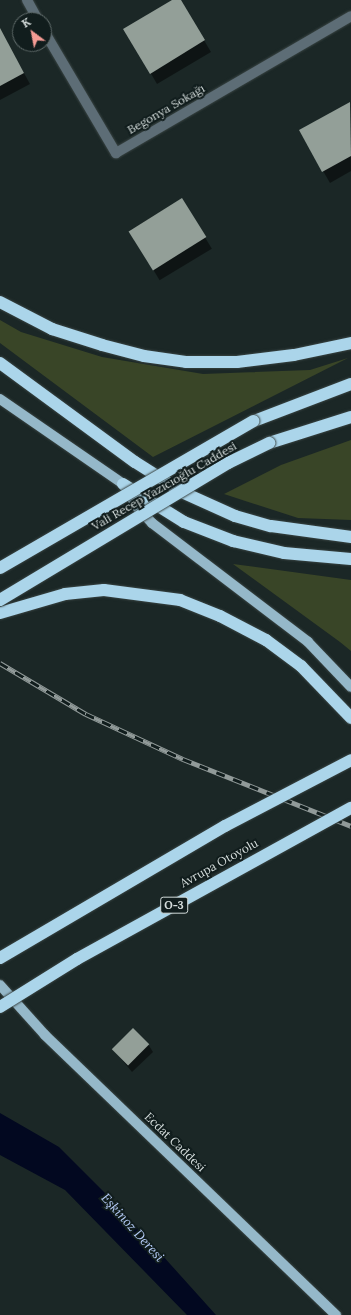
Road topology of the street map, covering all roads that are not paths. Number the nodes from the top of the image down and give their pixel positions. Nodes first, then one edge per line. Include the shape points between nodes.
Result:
1 (26, 0) edge
2 (33, 12) edge
3 (351, 16) edge
4 (52, 45) edge
5 (0, 302) edge
6 (351, 343) edge
7 (0, 363) edge
8 (351, 384) edge
9 (0, 399) edge
10 (351, 417) edge
11 (123, 484) junction
12 (351, 537) edge
13 (351, 559) edge
14 (0, 568) edge
15 (0, 600) edge
16 (0, 613) edge
17 (351, 687) edge
18 (351, 718) edge
19 (351, 760) edge
20 (351, 808) edge
21 (0, 958) edge
22 (0, 985) edge
23 (0, 1007) edge
24 (336, 1315) edge

1 - 2 lane
3 - 4 lane, Begonya Sokağı via 116,153
5 - 6 highway via 52,329 144,356 186,362 237,362 294,355
7 - 12 highway via 135,462 184,493 235,516 271,526
8 - 14 highway, Vali Recep Yazıcıoğlu Caddesi, bridge via 254,421
9 - 11 main road
10 - 15 highway, Vali Recep Yazıcıoğlu Caddesi, bridge via 269,443 228,463
11 - 13 highway via 184,522 233,541 284,554
11 - 17 main road via 138,508 152,523 308,642
16 - 18 highway via 65,594 104,590 180,600 220,616 266,640 301,666
19 - 21 highway, bridge via 225,826
20 - 23 highway, Avrupa Otoyolu / O-3, bridge via 77,959
22 - 24 main road, Ecdat Caddesi via 45,1035

